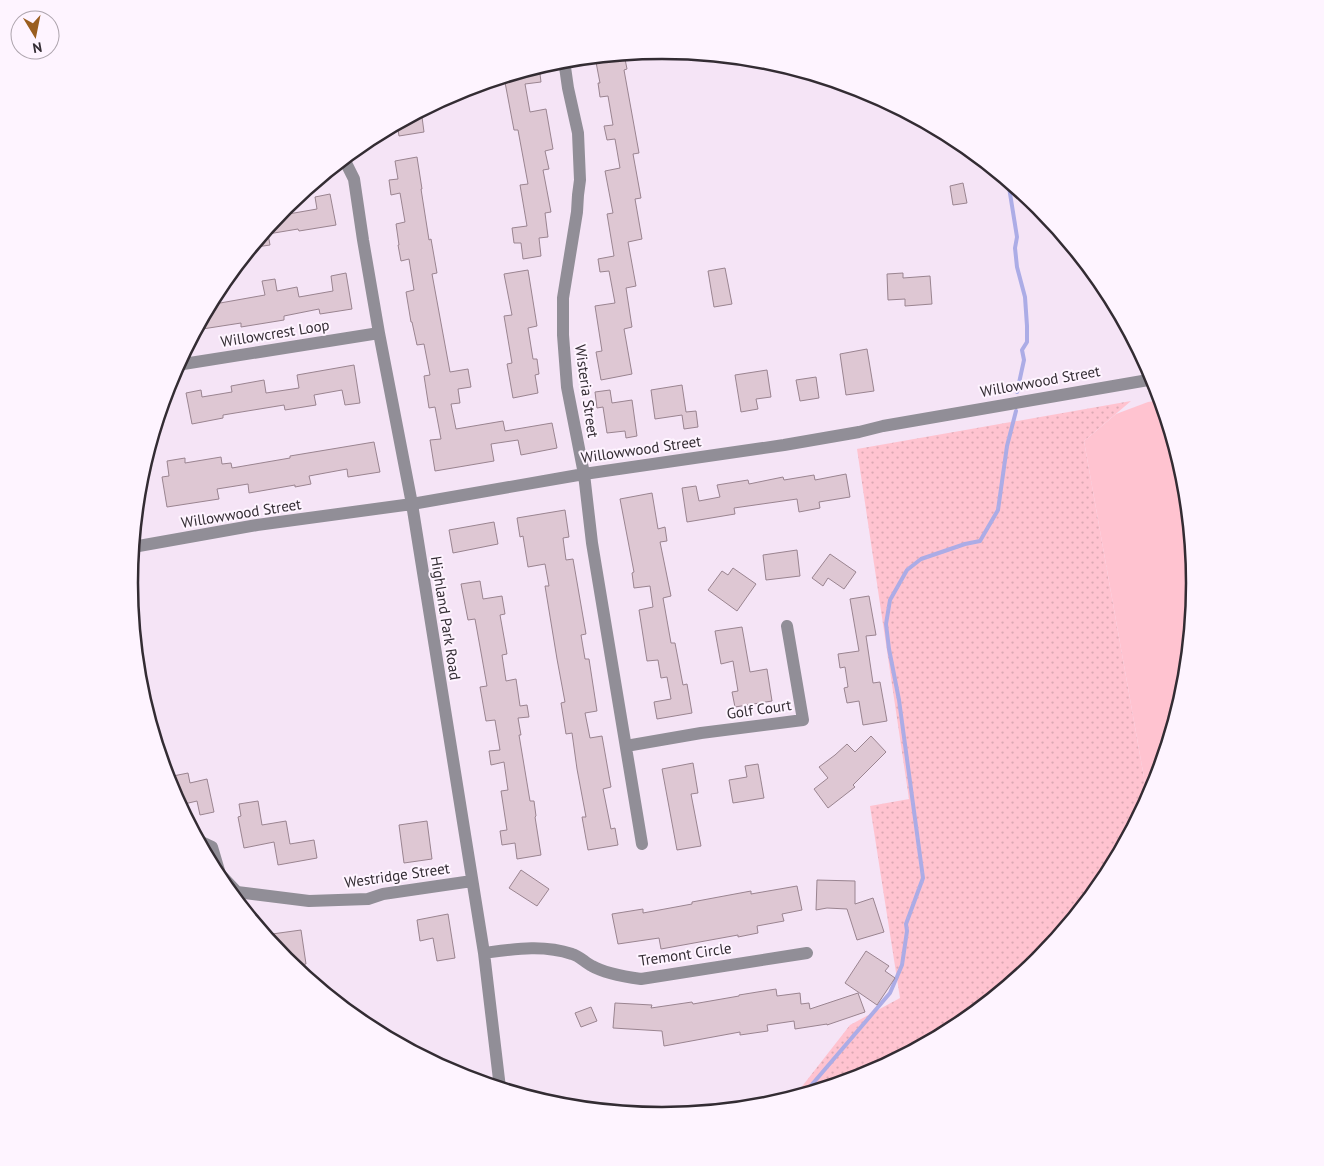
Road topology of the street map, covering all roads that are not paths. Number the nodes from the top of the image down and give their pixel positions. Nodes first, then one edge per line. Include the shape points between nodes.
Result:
1 (565, 68) edge
2 (345, 166) edge
3 (379, 333) junction
4 (186, 365) edge
5 (1145, 381) edge
6 (584, 474) junction
7 (412, 504) junction
8 (139, 546) edge
9 (787, 626) dead end
10 (626, 746) junction
11 (642, 844) dead end
12 (208, 845) edge
13 (215, 856) edge
14 (472, 881) junction
15 (241, 895) edge
16 (484, 953) junction
17 (807, 953) dead end
18 (499, 1081) edge

1 - 6 street, Wisteria Street via 578,133 580,180 564,298 563,335 567,387
2 - 3 street, Highland Park Road via 354,179
3 - 4 street, Willowcrest Loop
3 - 7 street, Highland Park Road
5 - 6 street, Willowwood Street via 784,445
6 - 7 street, Willowwood Street
6 - 10 street, Wisteria Street via 592,543
7 - 8 street, Willowwood Street via 257,525
7 - 14 street, Highland Park Road
9 - 10 street, Golf Court via 803,720
10 - 11 street, Wisteria Street
12 - 13 street, Westridge Street
14 - 15 street, Westridge Street via 368,899 309,901
14 - 16 street, Highland Park Road
16 - 17 street, Tremont Circle via 550,948 575,954 594,968 641,979
16 - 18 street, Highland Park Road

